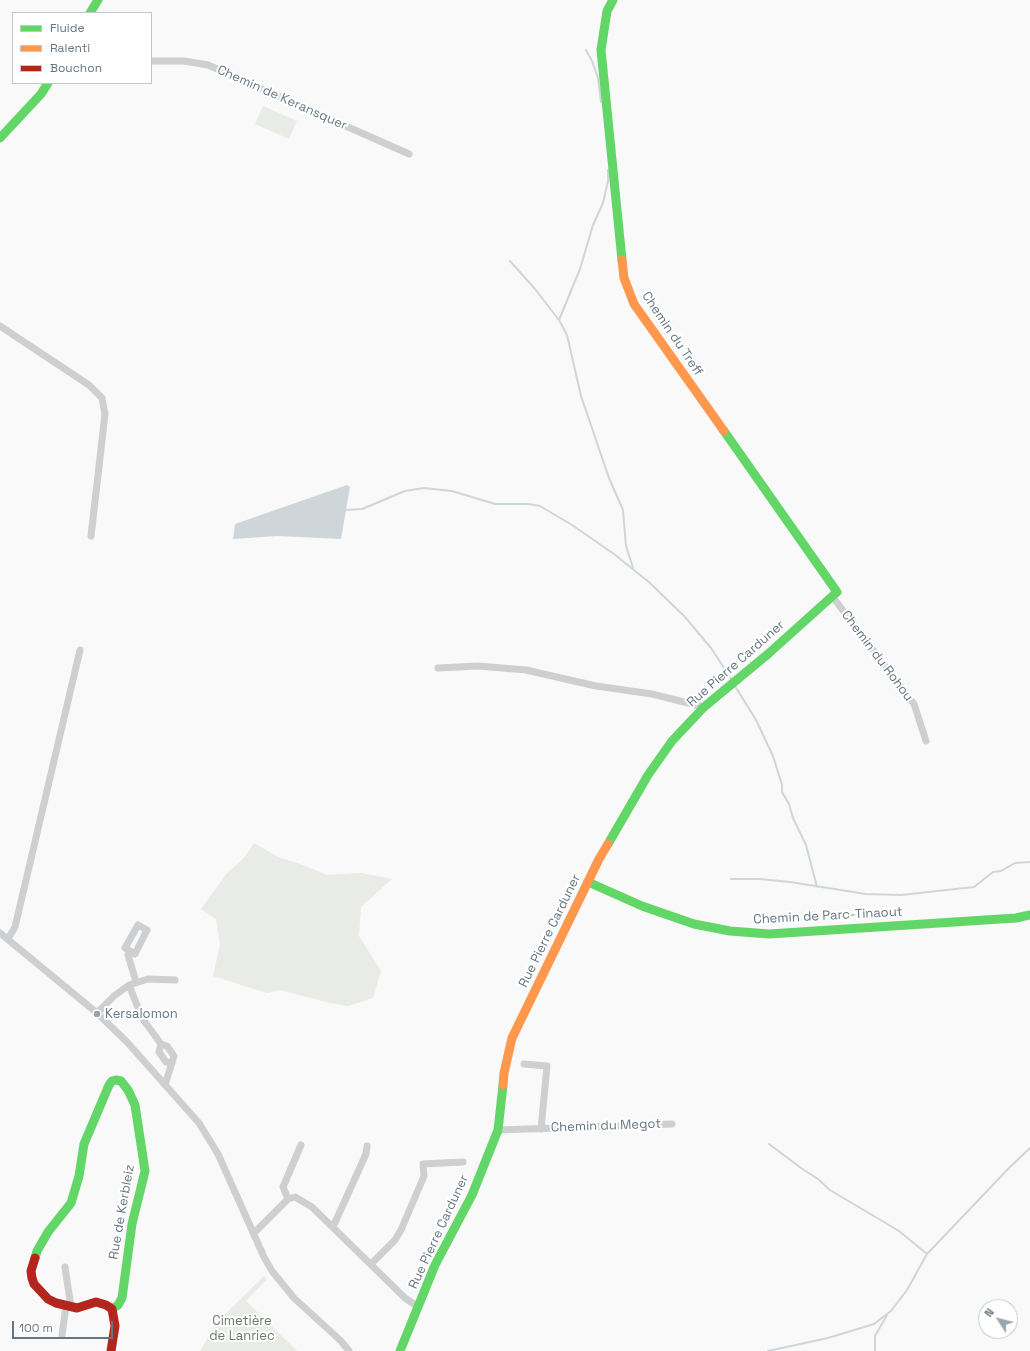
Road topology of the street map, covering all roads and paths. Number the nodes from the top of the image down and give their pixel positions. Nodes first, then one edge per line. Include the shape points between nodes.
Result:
1 (98, 0) edge
2 (613, 0) edge
3 (91, 12) edge
4 (152, 61) edge
5 (47, 84) edge
6 (0, 138) edge
7 (409, 154) dead end
8 (0, 326) edge
9 (91, 536) dead end
10 (835, 594) junction
11 (80, 650) dead end
12 (438, 668) dead end
13 (704, 707) junction
14 (926, 741) dead end
15 (588, 882) junction
16 (1030, 915) edge
17 (0, 933) edge
18 (8, 939) junction
19 (130, 951) dead end
20 (174, 980) dead end
21 (136, 982) junction
22 (129, 985) junction
23 (97, 1013) junction
24 (524, 1064) dead end
25 (165, 1085) junction
26 (672, 1124) dead end
27 (541, 1129) junction
28 (498, 1130) junction
29 (301, 1145) dead end
30 (367, 1146) dead end
31 (463, 1162) dead end
32 (288, 1199) junction
33 (333, 1227) junction
34 (254, 1233) junction
35 (371, 1264) junction
36 (65, 1267) dead end
37 (68, 1307) junction
38 (418, 1307) junction
39 (112, 1309) junction
40 (62, 1335) dead end
41 (111, 1351) edge
42 (349, 1351) edge
43 (400, 1351) edge

1 - 3 street
2 - 10 street, Chemin du Treff via 607,12 601,50 624,278 634,304
4 - 7 street, Chemin de Keransquer via 184,61 208,65
5 - 6 street
8 - 9 street via 89,385 102,398 105,414
10 - 13 street, Rue Pierre Carduner
10 - 14 street, Chemin du Rohou via 914,704
11 - 18 street via 15,927
12 - 13 street via 478,666 526,670 596,686 652,694
13 - 15 street, Rue Pierre Carduner via 672,741 648,775
15 - 16 street, Chemin de Parc-Tinaout via 642,906 694,924 730,931 769,934
15 - 28 street, Rue Pierre Carduner via 512,1038 504,1073
17 - 18 street
18 - 23 street
19 - 21 street via 128,955
20 - 21 street via 148,979
21 - 22 street
22 - 23 street
22 - 25 street via 142,1018 161,1044 159,1052 166,1062 172,1063
23 - 25 street
24 - 27 street, Chemin du Megot via 547,1066
25 - 34 street via 199,1123 212,1143
26 - 27 street, Chemin du Megot
27 - 28 street, Chemin du Megot
28 - 38 street, Rue Pierre Carduner via 472,1195 435,1265
29 - 32 street via 283,1187
30 - 33 street via 366,1154
31 - 35 street via 424,1164 424,1176 401,1230 395,1240
32 - 33 street via 295,1197 306,1202
32 - 34 street
33 - 35 street
34 - 42 street via 272,1271 294,1298
35 - 38 street via 405,1298
36 - 37 street
37 - 39 street via 76,1308 96,1302
37 - 39 street, Rue de Kerbleiz via 48,1299 34,1284 31,1271 48,1232 71,1204 84,1144 109,1085 116,1080 121,1081 128,1090 134,1105 145,1171 132,1224 122,1298
37 - 40 street
38 - 43 street, Rue Pierre Carduner
39 - 41 street via 115,1326

